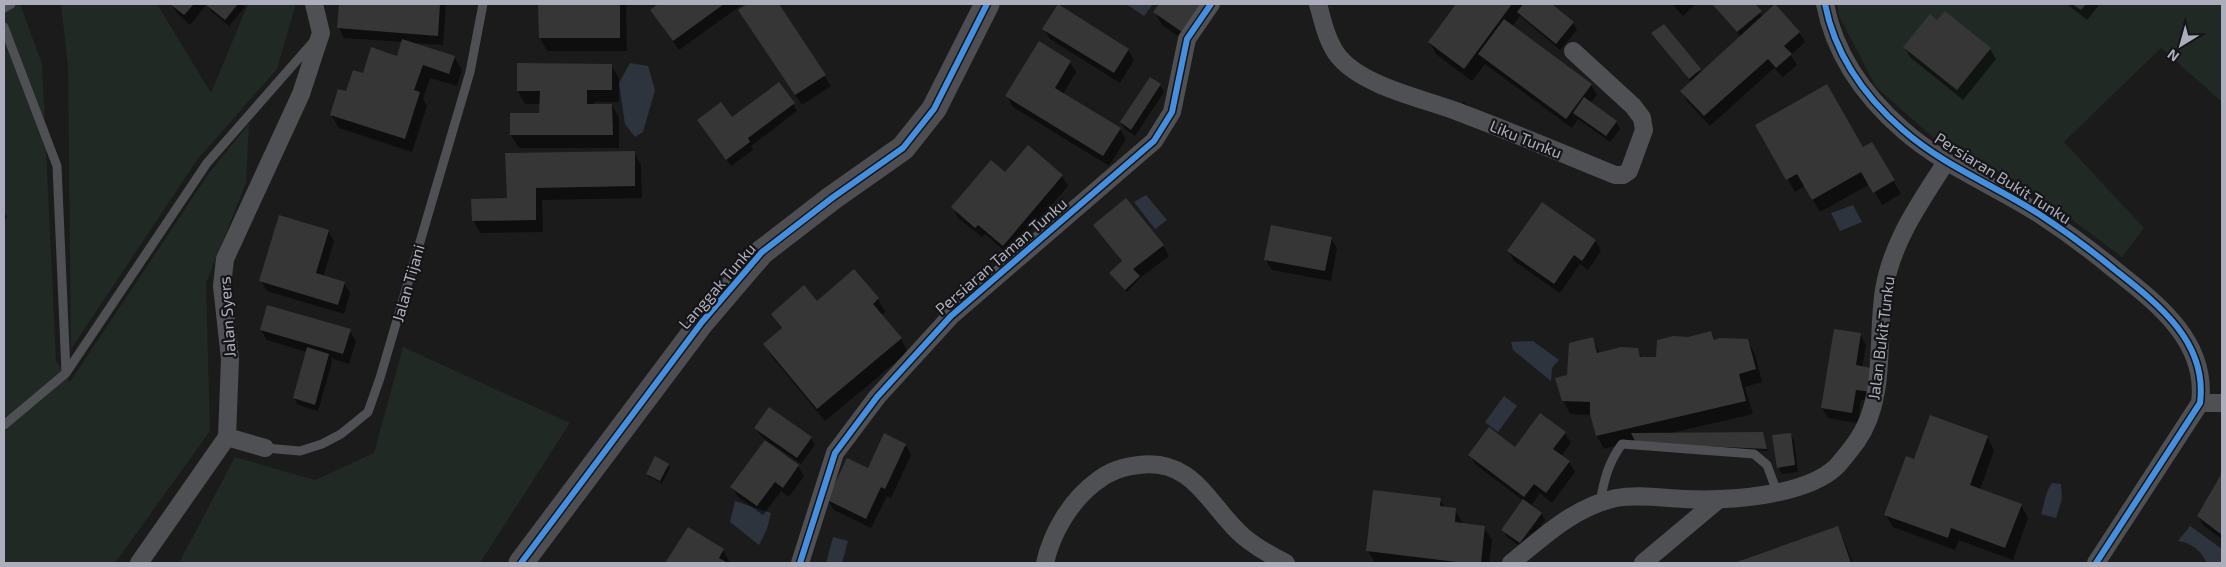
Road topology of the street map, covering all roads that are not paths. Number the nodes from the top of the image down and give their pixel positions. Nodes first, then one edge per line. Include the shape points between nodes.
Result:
1 (11, 4) edge
2 (314, 4) edge
3 (483, 4) edge
4 (987, 4) edge
5 (1211, 4) edge
6 (1318, 4) edge
7 (1825, 4) edge
8 (4, 8) edge
9 (4, 28) edge
10 (321, 33) junction
11 (1573, 51) dead end
12 (1946, 162) junction
13 (66, 373) junction
14 (2200, 403) junction
15 (2222, 403) edge
16 (4, 425) edge
17 (227, 437) junction
18 (266, 448) joint
19 (1776, 492) junction
20 (1718, 500) junction
21 (1600, 503) junction
22 (139, 563) edge
23 (521, 563) edge
24 (800, 563) edge
25 (1044, 563) edge
26 (1286, 563) edge
27 (1511, 563) edge
28 (1643, 563) edge
29 (2096, 563) edge

1 - 8 lane
2 - 10 street
3 - 18 lane, Jalan Tijani via 470,72 368,412 341,434 322,444 300,451
4 - 23 street, Langgak Tunku via 934,109 903,148 762,252 702,322
5 - 24 street, Persiaran Taman Tunku via 1187,39 1172,112 1154,141 951,316 877,397 835,453
6 - 11 street, Liku Tunku via 1334,49 1361,73 1384,85 1623,176 1629,171 1644,130 1642,118 1634,106
7 - 12 street, Persiaran Bukit Tunku via 1832,34 1843,60 1863,88 1902,129
9 - 13 lane via 57,166
10 - 13 lane via 207,163
10 - 17 street, Jalan Syers via 300,94 225,259 222,286 230,359
12 - 14 street, Persiaran Bukit Tunku via 2038,213 2162,308 2178,326 2194,356 2200,372
12 - 19 street, Jalan Bukit Tunku via 1907,223 1891,262 1884,290 1875,399 1858,439 1835,468 1794,489
13 - 16 lane
14 - 15 street
14 - 29 street
17 - 18 street, Jalan Tijani
17 - 22 street
19 - 20 street, Jalan Bukit Tunku
19 - 21 lane via 1767,465 1754,454 1622,444 1605,474
20 - 21 street, Jalan Bukit Tunku via 1636,497
20 - 28 street
21 - 27 street, Jalan Bukit Tunku via 1557,525
25 - 26 street via 1061,522 1090,486 1109,472 1145,464 1180,471 1193,480 1243,537

